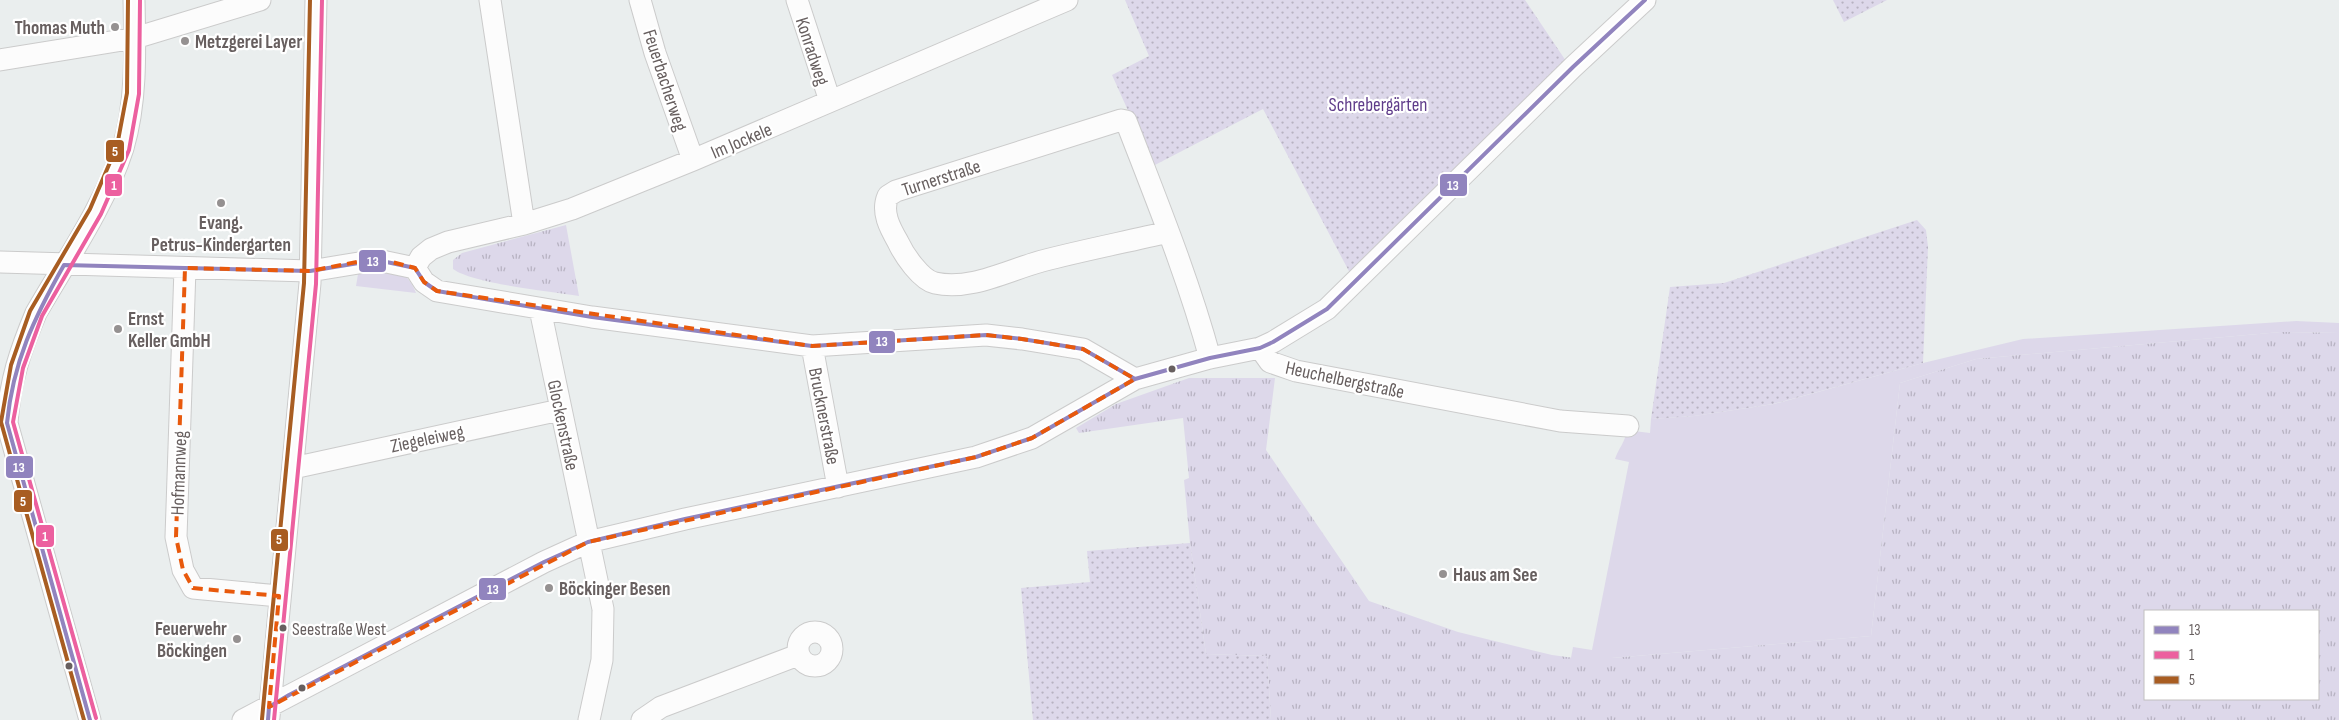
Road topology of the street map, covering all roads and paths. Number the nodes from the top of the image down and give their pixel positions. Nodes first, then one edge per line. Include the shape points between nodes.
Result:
1 (134, 0) edge
2 (260, 0) edge
3 (316, 0) edge
4 (490, 0) edge
5 (640, 0) edge
6 (797, 0) edge
7 (1067, 0) edge
8 (1645, 0) edge
9 (1044, 4) edge
10 (135, 38) junction
11 (0, 60) edge
12 (830, 101) junction
13 (693, 160) junction
14 (524, 224) junction
15 (1168, 232) junction
16 (0, 262) edge
17 (64, 264) junction
18 (186, 268) junction
19 (414, 268) junction
20 (310, 271) junction
21 (540, 309) junction
22 (812, 346) junction
23 (1260, 348) junction
24 (1210, 358) junction
25 (1135, 380) junction
26 (560, 410) junction
27 (1628, 426) dead end
28 (293, 468) junction
29 (838, 487) junction
30 (588, 542) junction
31 (280, 596) junction
32 (798, 655) dead end
33 (269, 713) edge
34 (90, 720) edge
35 (243, 720) edge
36 (589, 720) edge
37 (642, 720) edge

1 - 10 street
2 - 10 street
3 - 20 street
4 - 14 street
5 - 13 street, Feuerbacherweg
6 - 12 street, Konradweg
7 - 9 street, Im Jockele
8 - 23 street via 1572,67 1327,309 1296,330
9 - 12 street, Im Jockele
10 - 11 street
10 - 17 street via 133,84 123,147 99,203
12 - 13 street, Im Jockele
13 - 14 street, Im Jockele
14 - 19 street, Im Jockele via 448,242 431,249
15 - 15 street, Turnerstraße via 1126,121 1121,120 896,191 888,196 885,208 889,225 915,269 933,283 947,285 972,283 1042,261
15 - 24 street, Turnerstraße via 1194,300
16 - 17 street
17 - 18 street
17 - 34 street via 36,313 19,355 10,387 7,423
18 - 20 street
18 - 31 street, Hofmannweg via 176,537 183,570 193,588
19 - 20 street via 377,260
19 - 21 street via 424,282 437,291
20 - 28 street
21 - 22 street
21 - 26 street, Glockenstraße
22 - 25 street via 986,335 1083,349
22 - 29 street, Brucknerstraße
23 - 24 street
23 - 27 street, Heuchelbergstraße via 1270,362 1296,371 1560,421
24 - 25 street
25 - 29 street via 1032,438 976,458
26 - 28 street, Ziegeleiweg
26 - 30 street, Glockenstraße
28 - 31 street
29 - 30 street
30 - 33 street via 544,562
30 - 36 street, Glockenstraße via 603,609 602,660
31 - 33 street
32 - 37 street via 661,707
33 - 35 street

